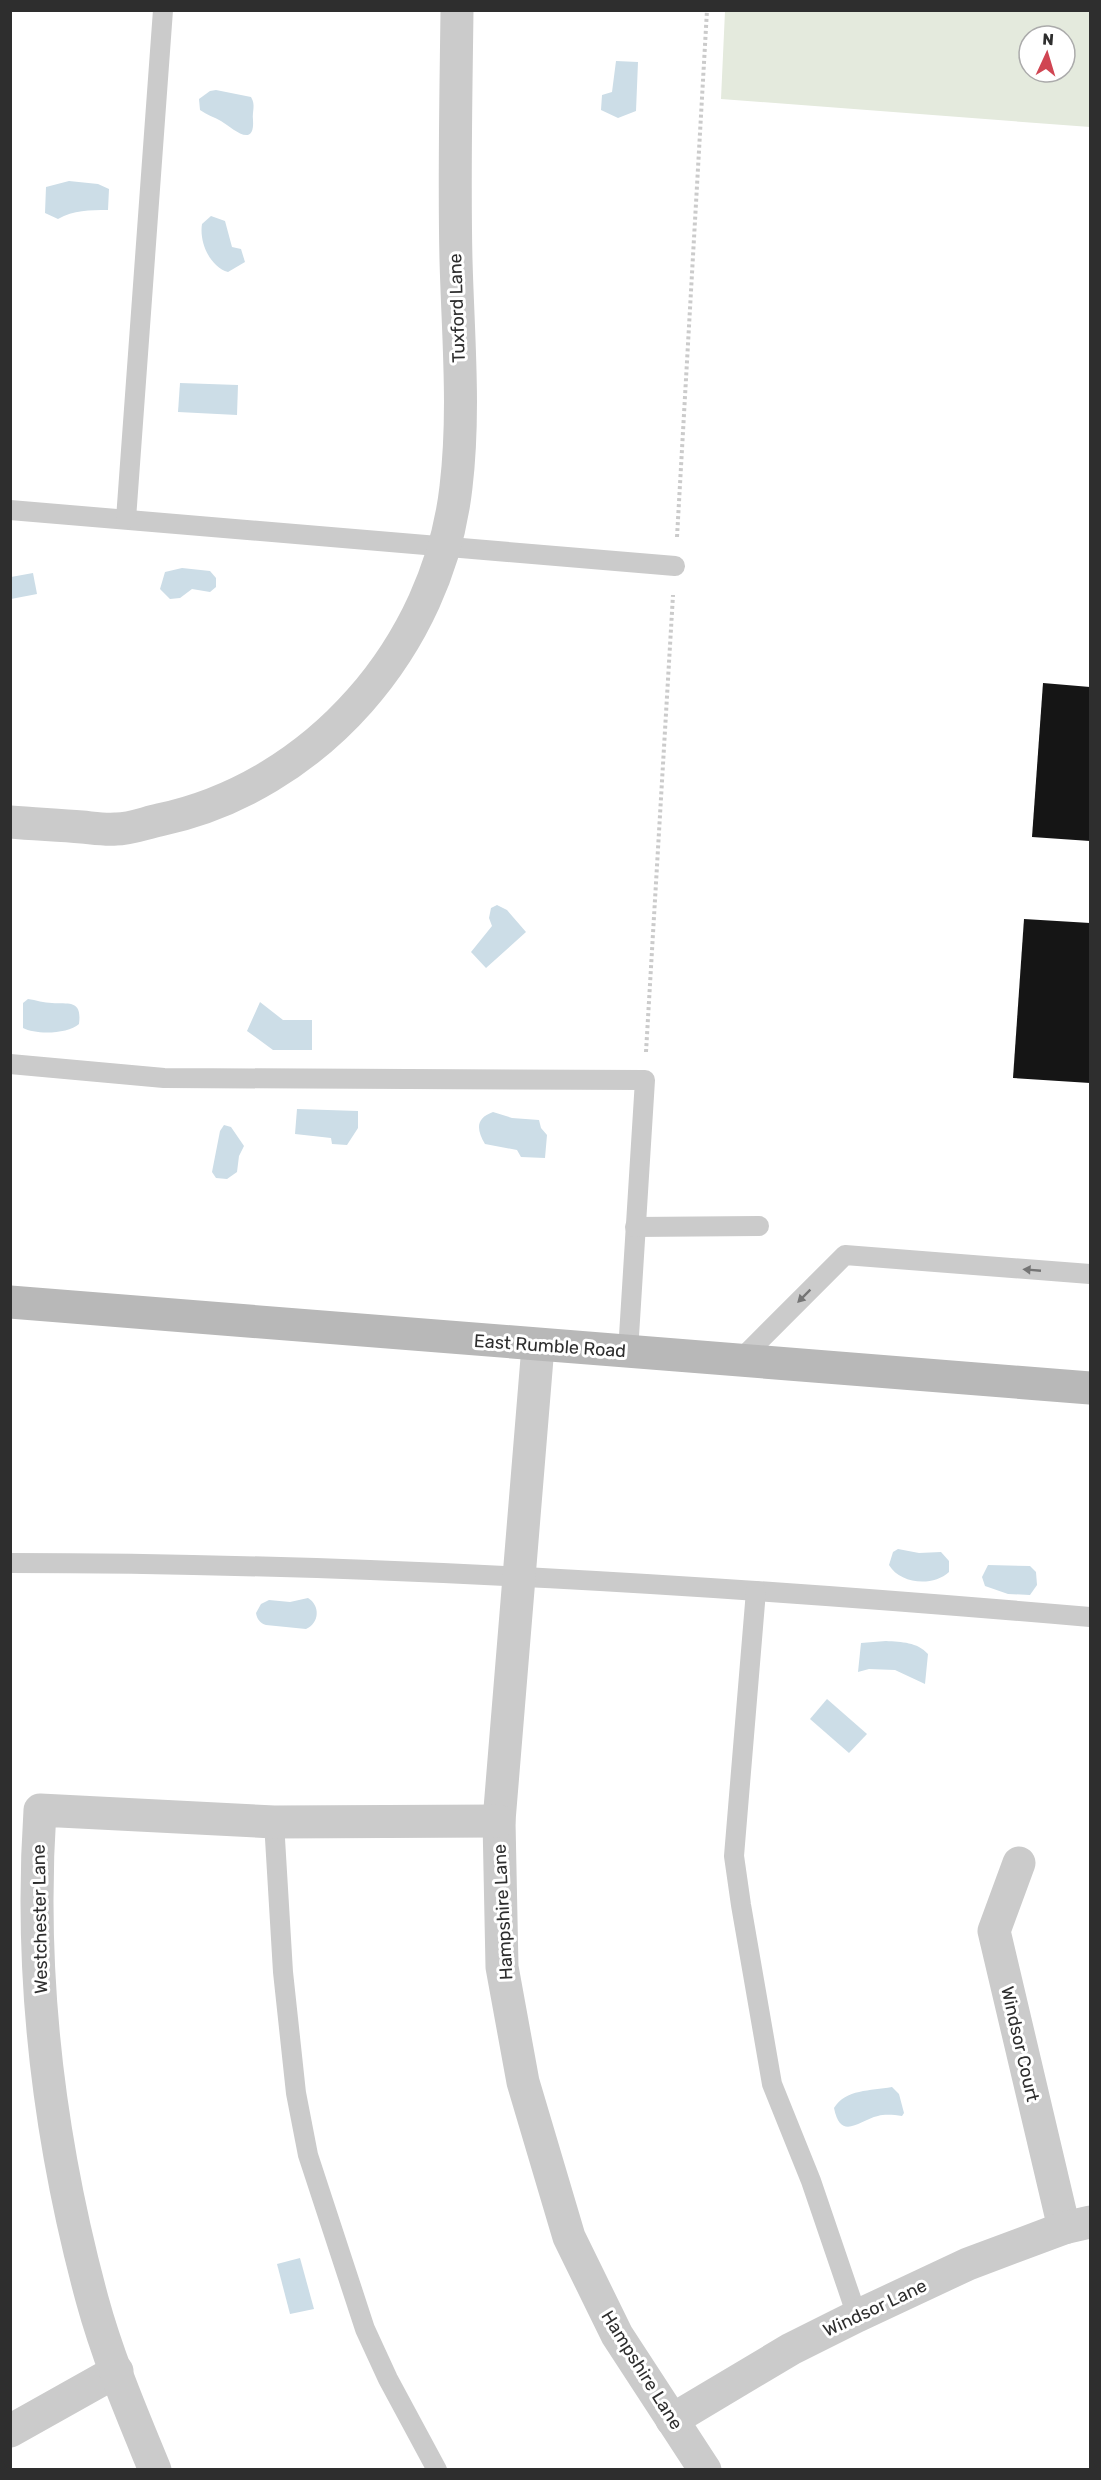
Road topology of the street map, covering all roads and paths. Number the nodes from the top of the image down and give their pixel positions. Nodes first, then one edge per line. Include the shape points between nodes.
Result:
1 (163, 10) edge
2 (457, 10) edge
3 (10, 510) edge
4 (126, 519) junction
5 (444, 548) junction
6 (675, 566) dead end
7 (10, 822) edge
8 (10, 1064) edge
9 (759, 1226) dead end
10 (635, 1227) junction
11 (1090, 1274) edge
12 (10, 1302) edge
13 (538, 1346) junction
14 (628, 1352) junction
15 (740, 1360) junction
16 (1090, 1388) edge
17 (10, 1563) edge
18 (518, 1576) junction
19 (756, 1591) junction
20 (1090, 1617) edge
21 (499, 1821) junction
22 (274, 1822) junction
23 (1018, 1863) dead end
24 (1077, 2225) edge
25 (857, 2316) junction
26 (117, 2371) junction
27 (672, 2420) junction
28 (10, 2431) edge
29 (155, 2469) edge
30 (437, 2469) edge
31 (705, 2469) edge

1 - 4 lane
2 - 5 street, Tuxford Lane via 454,189 460,429 456,489
3 - 4 lane
4 - 5 lane
5 - 6 lane
5 - 7 street, Tuxford Lane via 425,601 401,646 367,693 340,723 276,773 234,796 183,815 116,829
8 - 10 lane via 164,1078 645,1080
9 - 10 lane
10 - 14 lane
11 -> 15 lane via 845,1255
12 - 13 street, East Rumble Road
13 - 14 street, East Rumble Road
13 - 18 street, Hampshire Lane
14 - 15 street, East Rumble Road
15 - 16 street, East Rumble Road
17 - 18 lane
18 - 19 lane
18 - 21 street, Hampshire Lane
19 - 20 lane
19 - 25 lane via 734,1856 772,2085 811,2181
21 - 22 street, Westchester Lane
21 - 27 street, Hampshire Lane via 502,1967 523,2082 569,2237 617,2335
22 - 26 street, Westchester Lane via 40,1810 38,1984 53,2119 93,2301
22 - 30 lane via 284,1983 296,2093 308,2155 365,2329
23 - 24 street, Windsor Court via 994,1931
24 - 25 street, Windsor Lane via 968,2264
25 - 27 street, Windsor Lane via 791,2349
26 - 28 street
26 - 29 street, Westchester Lane
27 - 31 street, Hampshire Lane

